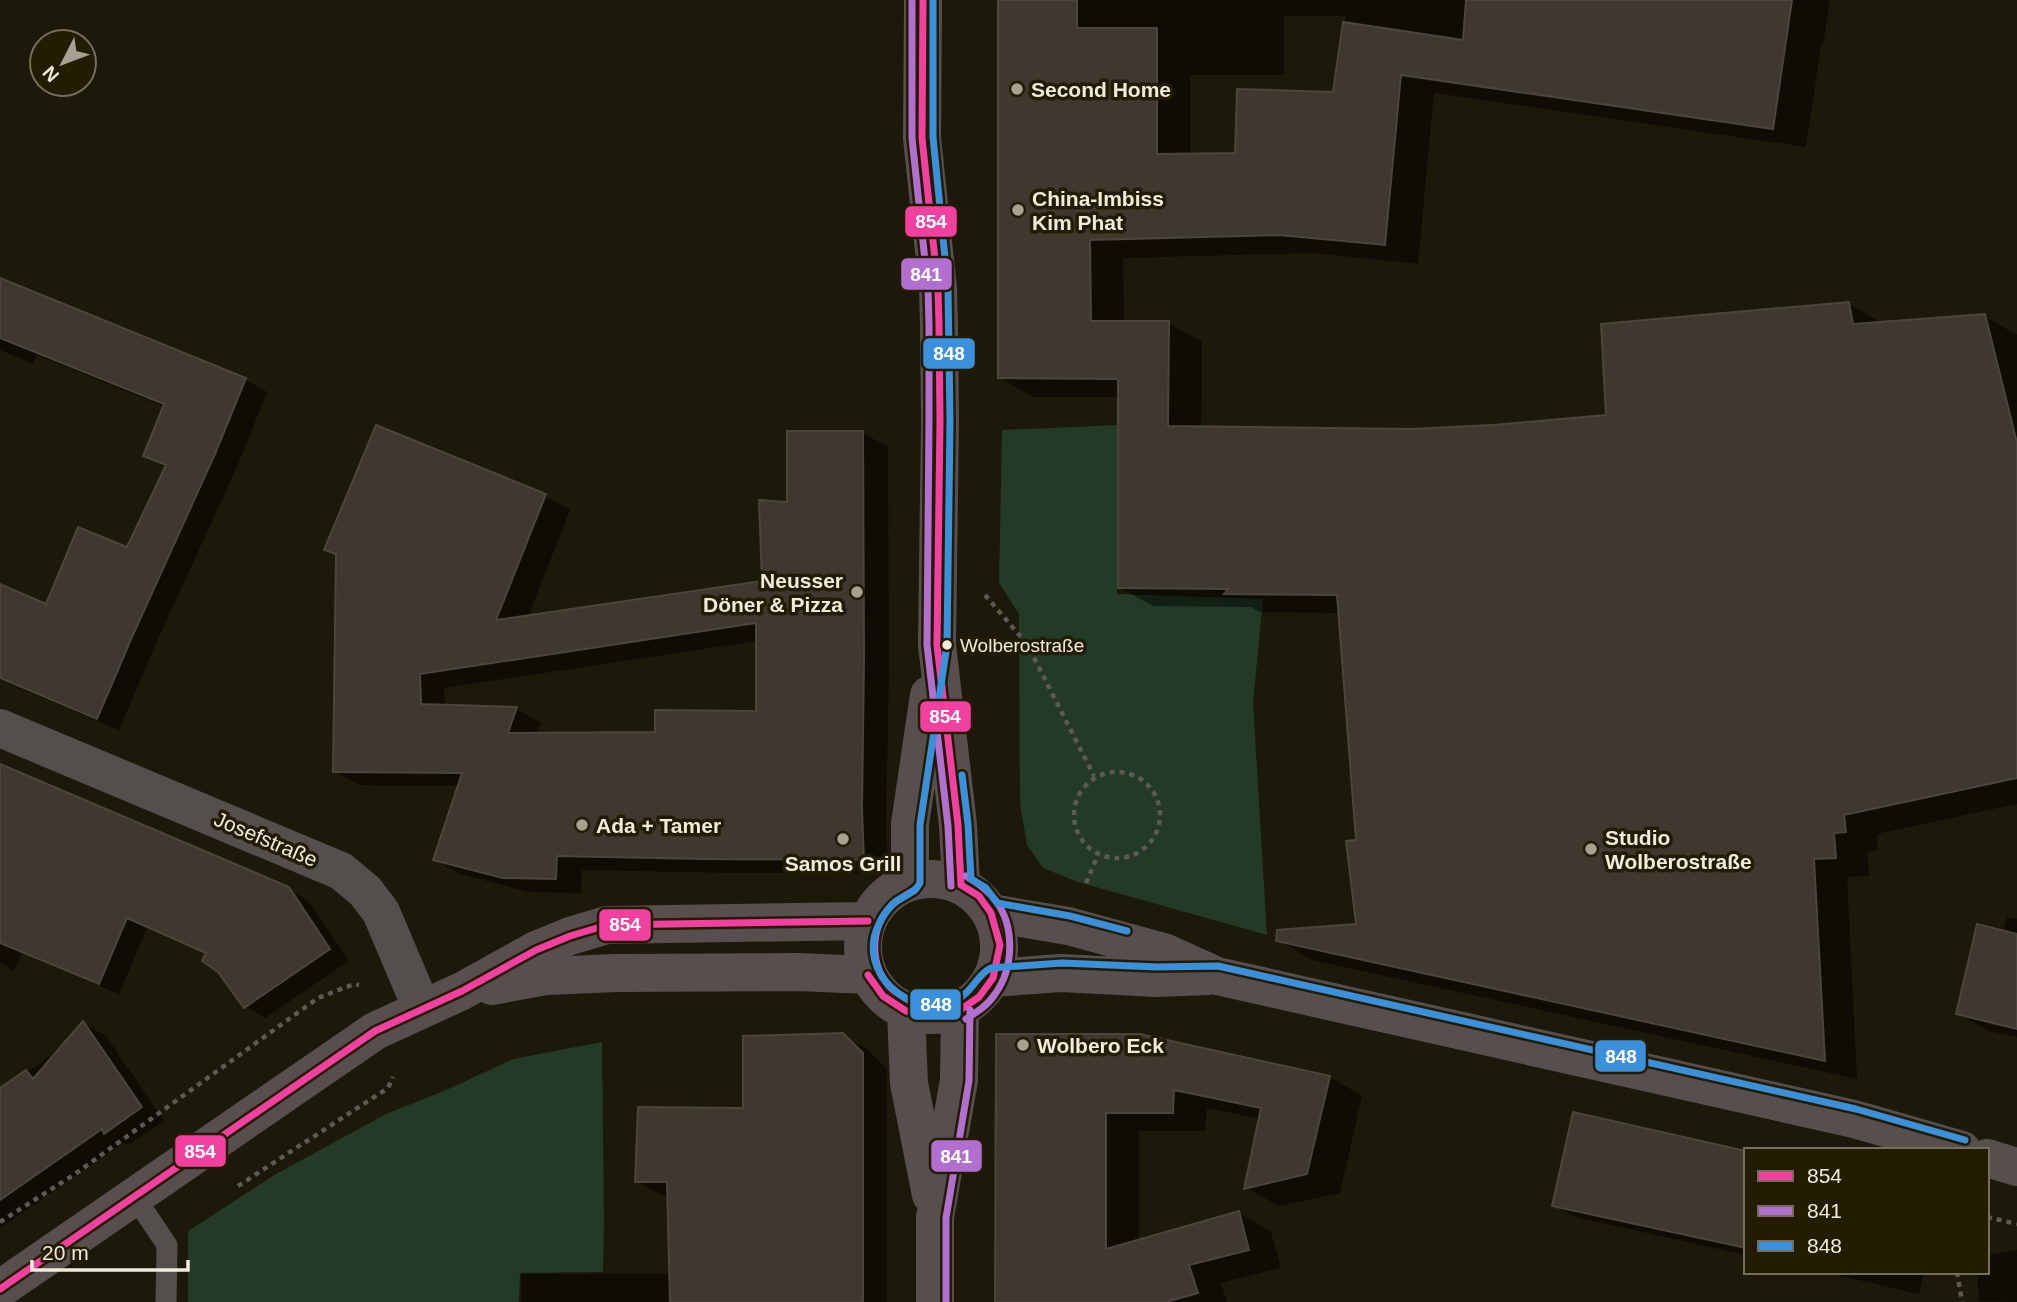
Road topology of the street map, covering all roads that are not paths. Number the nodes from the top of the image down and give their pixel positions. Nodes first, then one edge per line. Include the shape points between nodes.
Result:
1 (923, 0) edge
2 (937, 645) junction
3 (0, 728) edge
4 (910, 881) junction
5 (961, 885) junction
6 (991, 912) junction
7 (868, 921) junction
8 (868, 975) junction
9 (1217, 976) junction
10 (993, 978) junction
11 (462, 991) junction
12 (422, 1009) junction
13 (960, 1010) junction
14 (906, 1011) junction
15 (1955, 1148) edge
16 (1989, 1159) edge
17 (2017, 1167) edge
18 (134, 1196) junction
19 (936, 1217) junction
20 (0, 1289) edge
21 (166, 1302) edge
22 (935, 1302) edge

1 - 2 street via 922,138 939,312
2 - 4 street via 910,824
2 - 5 street
3 - 12 street, Josefstraße via 341,871 381,912
4 - 5 street via 937,878
4 - 7 street via 885,896
5 - 6 street via 979,896
6 - 9 street via 1068,926 1164,952
6 - 10 street via 1000,945
7 - 8 street via 863,947
7 - 11 street via 607,925 536,950
8 - 11 street via 616,973 546,976
8 - 14 street via 883,996
9 - 10 street via 1060,973
9 - 15 street via 1854,1119
10 - 13 street via 979,997
11 - 12 street
12 - 18 street via 375,1031
13 - 14 street via 932,1016
13 - 19 street via 959,1080
14 - 19 street via 909,1083
16 - 17 street
18 - 20 street
18 - 21 lane via 167,1245
19 - 22 street

